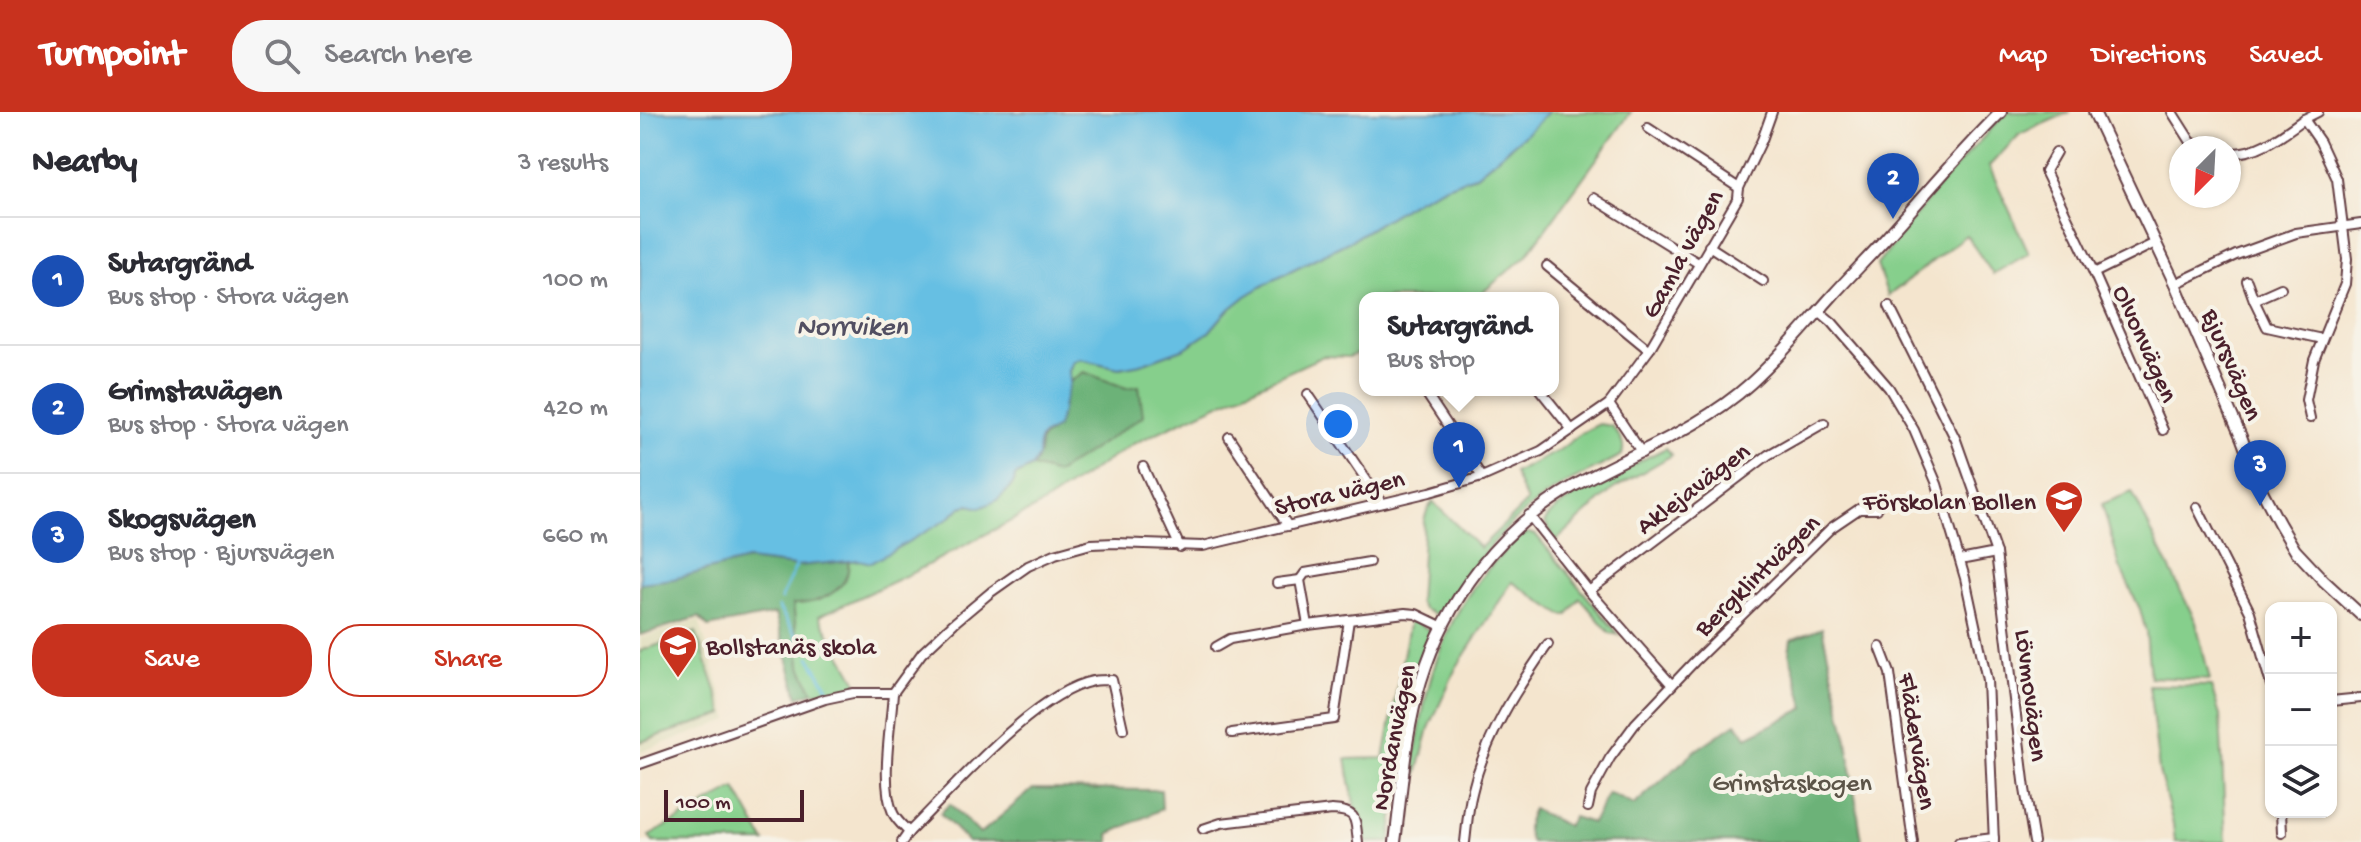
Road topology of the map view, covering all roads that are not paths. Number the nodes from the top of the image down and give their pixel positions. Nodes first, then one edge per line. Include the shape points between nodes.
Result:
1 (1772, 112) edge
2 (1999, 112) edge
3 (2094, 112) edge
4 (2172, 112) edge
5 (2318, 112) edge
6 (2304, 119) junction
7 (1648, 128) dead end
8 (2187, 136) edge
9 (2056, 152) dead end
10 (2241, 152) edge
11 (1739, 188) junction
12 (1593, 198) dead end
13 (2361, 224) edge
14 (2344, 225) junction
15 (2155, 243) junction
16 (1709, 246) junction
17 (1698, 263) junction
18 (1547, 266) dead end
19 (2094, 273) junction
20 (1763, 281) dead end
21 (2247, 281) dead end
22 (2175, 284) junction
23 (2281, 288) dead end
24 (2254, 300) junction
25 (1889, 306) dead end
26 (1820, 312) junction
27 (2322, 339) junction
28 (1649, 350) junction
29 (1308, 394) dead end
30 (1428, 396) edge
31 (1545, 396) edge
32 (1609, 404) junction
33 (2310, 418) dead end
34 (1824, 423) dead end
35 (1572, 430) junction
36 (2163, 430) dead end
37 (1229, 437) dead end
38 (1642, 453) junction
39 (1143, 467) dead end
40 (1482, 477) junction
41 (1382, 503) junction
42 (2197, 507) dead end
43 (1877, 509) dead end
44 (1529, 515) junction
45 (1288, 526) junction
46 (1180, 547) junction
47 (1996, 553) junction
48 (1960, 560) junction
49 (1369, 562) dead end
50 (1300, 580) junction
51 (1277, 583) dead end
52 (1589, 591) junction
53 (2361, 615) edge
54 (1349, 620) junction
55 (1308, 625) junction
56 (1441, 626) junction
57 (1548, 644) dead end
58 (1216, 647) dead end
59 (1880, 647) dead end
60 (2268, 674) edge
61 (1672, 685) junction
62 (893, 693) junction
63 (2361, 698) edge
64 (2337, 700) edge
65 (1123, 729) dead end
66 (1232, 733) dead end
67 (640, 764) edge
68 (1588, 807) dead end
69 (2281, 818) edge
70 (1203, 829) dead end
71 (909, 832) junction
72 (2282, 833) dead end
73 (1994, 840) edge
74 (902, 842) edge
75 (1358, 842) edge
76 (1395, 842) edge
77 (1465, 842) edge
78 (1913, 842) edge
79 (1959, 842) edge
80 (2034, 842) edge

1 - 11 street, Gamla vägen
2 - 26 street
3 - 15 street, Bjursvägen
4 - 8 street
5 - 6 street
6 - 10 street via 2271,142
6 - 14 street via 2337,179
7 - 11 street
9 - 19 street, Olvonvägen via 2045,171
11 - 16 street, Gamla vägen
12 - 17 street
13 - 14 street
14 - 22 street via 2296,233
14 - 27 street via 2345,284
15 - 19 street, Olvonvägen
15 - 22 street, Bjursvägen
16 - 17 street, Gamla vägen
16 - 20 street
17 - 28 street, Gamla vägen
18 - 28 street
19 - 36 street, Olvonvägen
21 - 24 street
22 - 53 street, Bjursvägen via 2279,523 2295,550
23 - 24 street
24 - 27 street via 2267,327
25 - 47 street, Lövmovägen via 1956,440
26 - 38 street via 1727,403
26 - 48 street via 1889,388 1914,430
27 - 33 street via 2306,400
28 - 32 street, Gamla vägen
29 - 41 street
30 - 40 street
31 - 35 street
32 - 35 street, Stora vägen
32 - 38 street
34 - 52 street, Aklejavägen via 1768,455
35 - 40 street, Stora vägen via 1541,451
37 - 45 street
38 - 44 street, Nordanvägen
39 - 46 street
40 - 41 street, Stora vägen
41 - 45 street, Stora vägen
42 - 60 street via 2250,612
43 - 61 street, Bergklintvägen via 1859,509 1831,528
44 - 52 street
44 - 56 street, Nordanvägen via 1490,552
45 - 46 street, Stora vägen
46 - 62 street, Stora vägen via 1091,544 1028,566 922,653
47 - 48 street
47 - 80 street, Lövmovägen
48 - 73 street via 1987,680
49 - 50 street via 1305,573
50 - 51 street
50 - 55 street
52 - 61 street
54 - 55 street
54 - 56 street via 1405,613
54 - 66 street via 1334,719
55 - 58 street via 1230,639
56 - 76 street, Nordanvägen via 1420,682
57 - 77 street via 1488,742 1471,794
59 - 78 street, Flädervägen via 1890,673
61 - 68 street, Bergklintvägen via 1610,758
62 - 67 street via 825,699
62 - 71 street via 887,798 894,817
63 - 64 street
65 - 71 street via 1112,680 1065,692 1030,714
69 - 72 street
70 - 75 street via 1347,811 1355,818
71 - 74 street
73 - 79 street, Flädervägen

